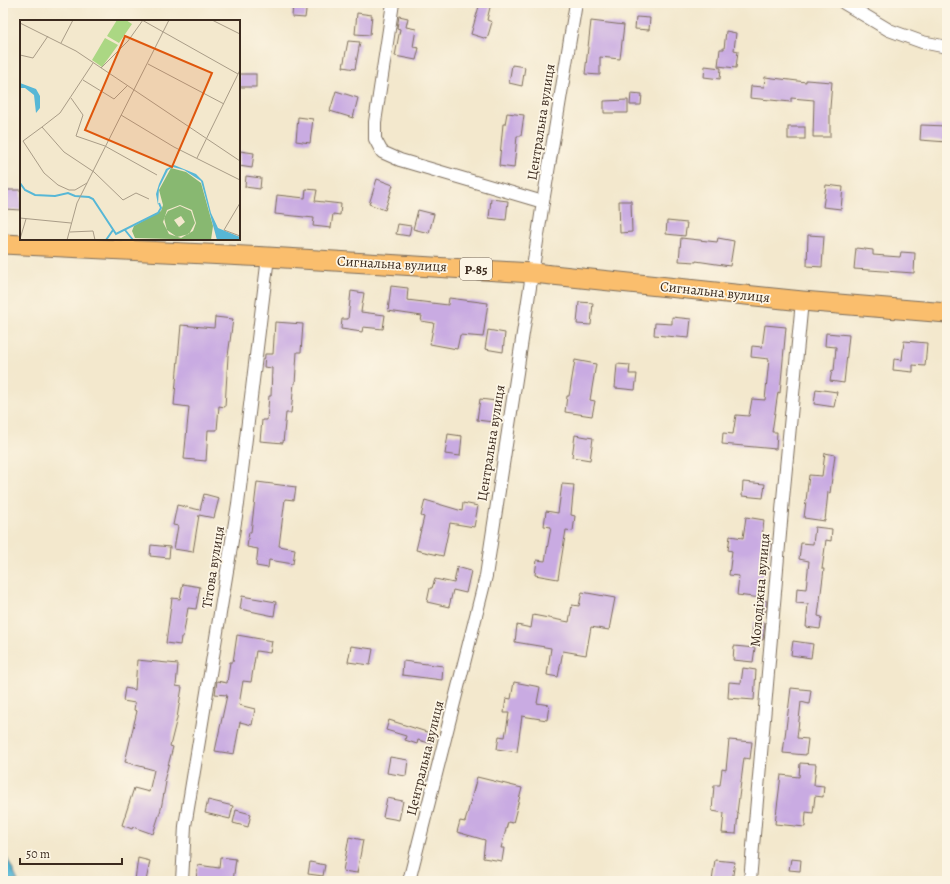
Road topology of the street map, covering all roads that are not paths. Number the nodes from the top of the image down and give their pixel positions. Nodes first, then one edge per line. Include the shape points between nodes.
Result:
1 (393, 3) edge
2 (576, 3) edge
3 (844, 3) edge
4 (947, 47) edge
5 (543, 202) junction
6 (3, 244) edge
7 (268, 257) junction
8 (533, 273) junction
9 (802, 301) junction
10 (947, 313) edge
11 (182, 881) edge
12 (409, 881) edge
13 (750, 881) edge

1 - 5 street via 375,122 374,139 382,152 400,160
2 - 5 street, Центральна вулиця
3 - 4 street via 889,30 922,42
5 - 8 street, Центральна вулиця
6 - 7 main road, Сигнальна вулиця / Р-85
7 - 8 main road, Сигнальна вулиця / Р-85
7 - 11 street, Тітова вулиця via 238,504 185,826
8 - 9 main road, Сигнальна вулиця / Р-85
8 - 12 street, Центральна вулиця via 486,576
9 - 10 main road, Сигнальна вулиця / Р-85
9 - 13 street, Молодіжна вулиця

